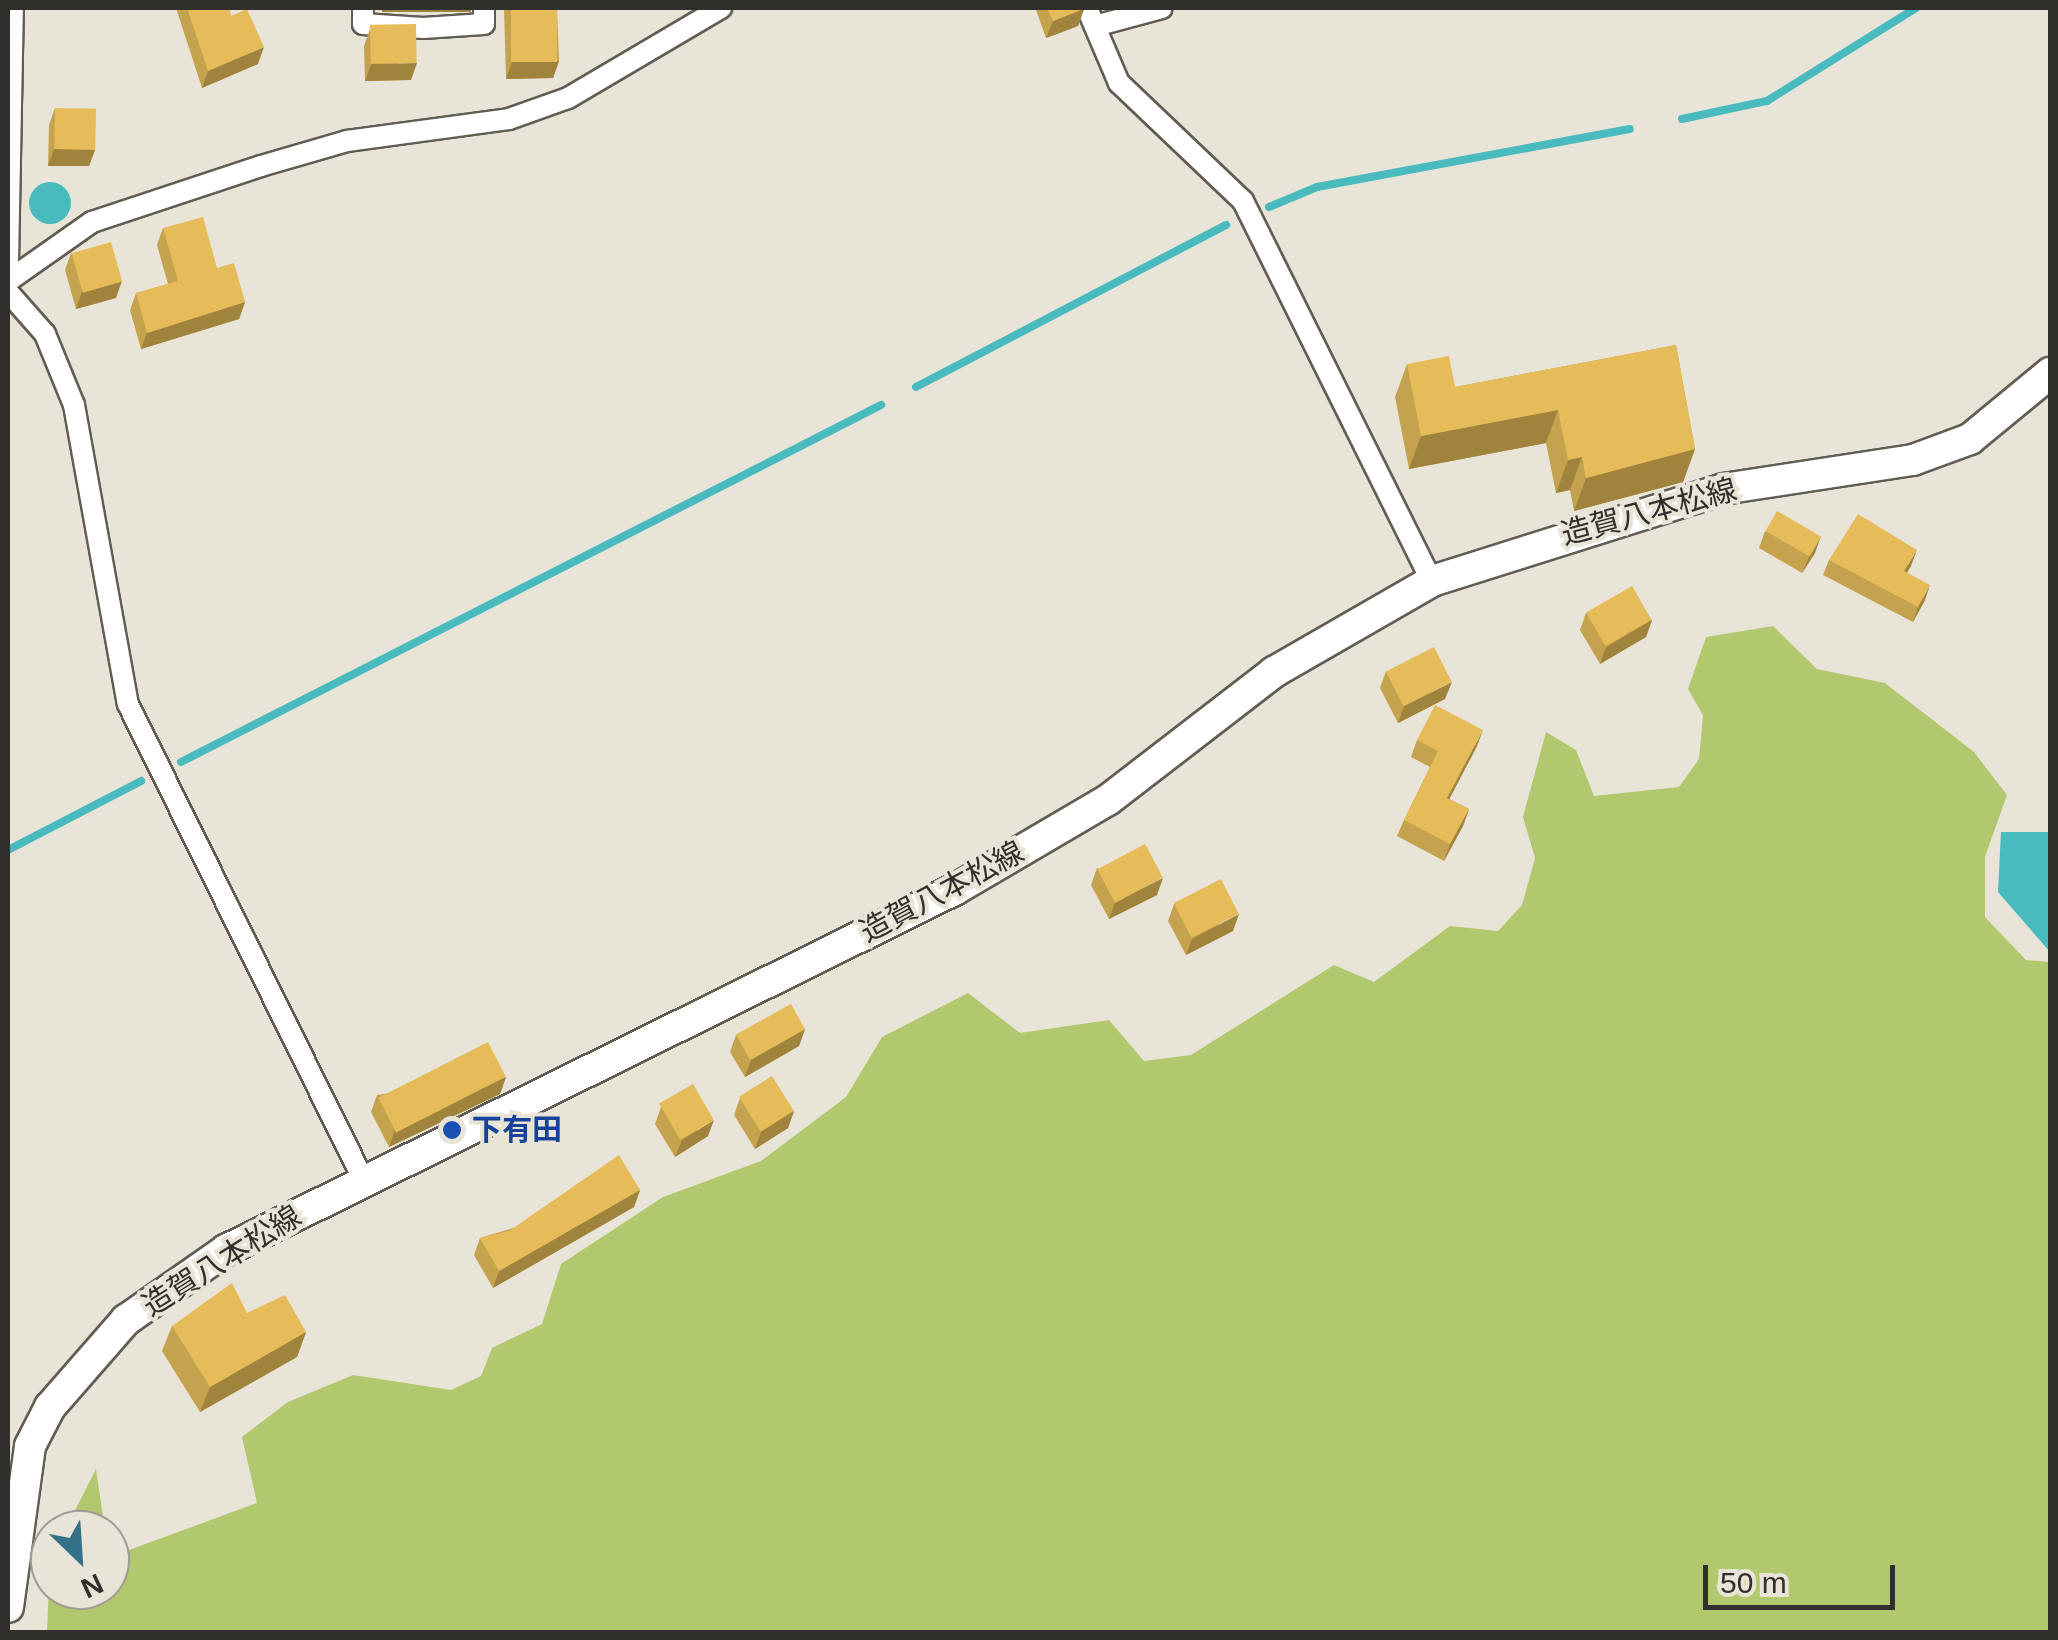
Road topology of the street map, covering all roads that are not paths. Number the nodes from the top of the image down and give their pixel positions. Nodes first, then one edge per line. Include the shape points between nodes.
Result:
1 (14, 8) edge
2 (363, 8) edge
3 (484, 8) edge
4 (721, 8) edge
5 (1162, 8) edge
6 (1091, 16) edge
7 (11, 81) edge
8 (8, 262) edge
9 (8, 281) edge
10 (8, 292) edge
11 (2050, 377) edge
12 (1432, 581) junction
13 (363, 1178) junction
14 (19, 1447) edge
15 (8, 1609) edge
16 (9, 1632) edge

1 - 7 street
2 - 3 street via 363,24 423,28 484,24
4 - 9 street via 568,98 508,119 346,141 261,166 92,222
5 - 6 street
6 - 12 street via 1120,83 1242,201
7 - 8 street
10 - 13 street via 45,334 74,405 128,704
11 - 12 main road, 造賀八本松線 via 1970,440 1913,460 1722,489
12 - 13 main road, 造賀八本松線 via 1274,672 1108,800 956,890
13 - 14 main road, 造賀八本松線 via 226,1250 126,1320
14 - 15 main road, 造賀八本松線
15 - 16 main road, 造賀八本松線

